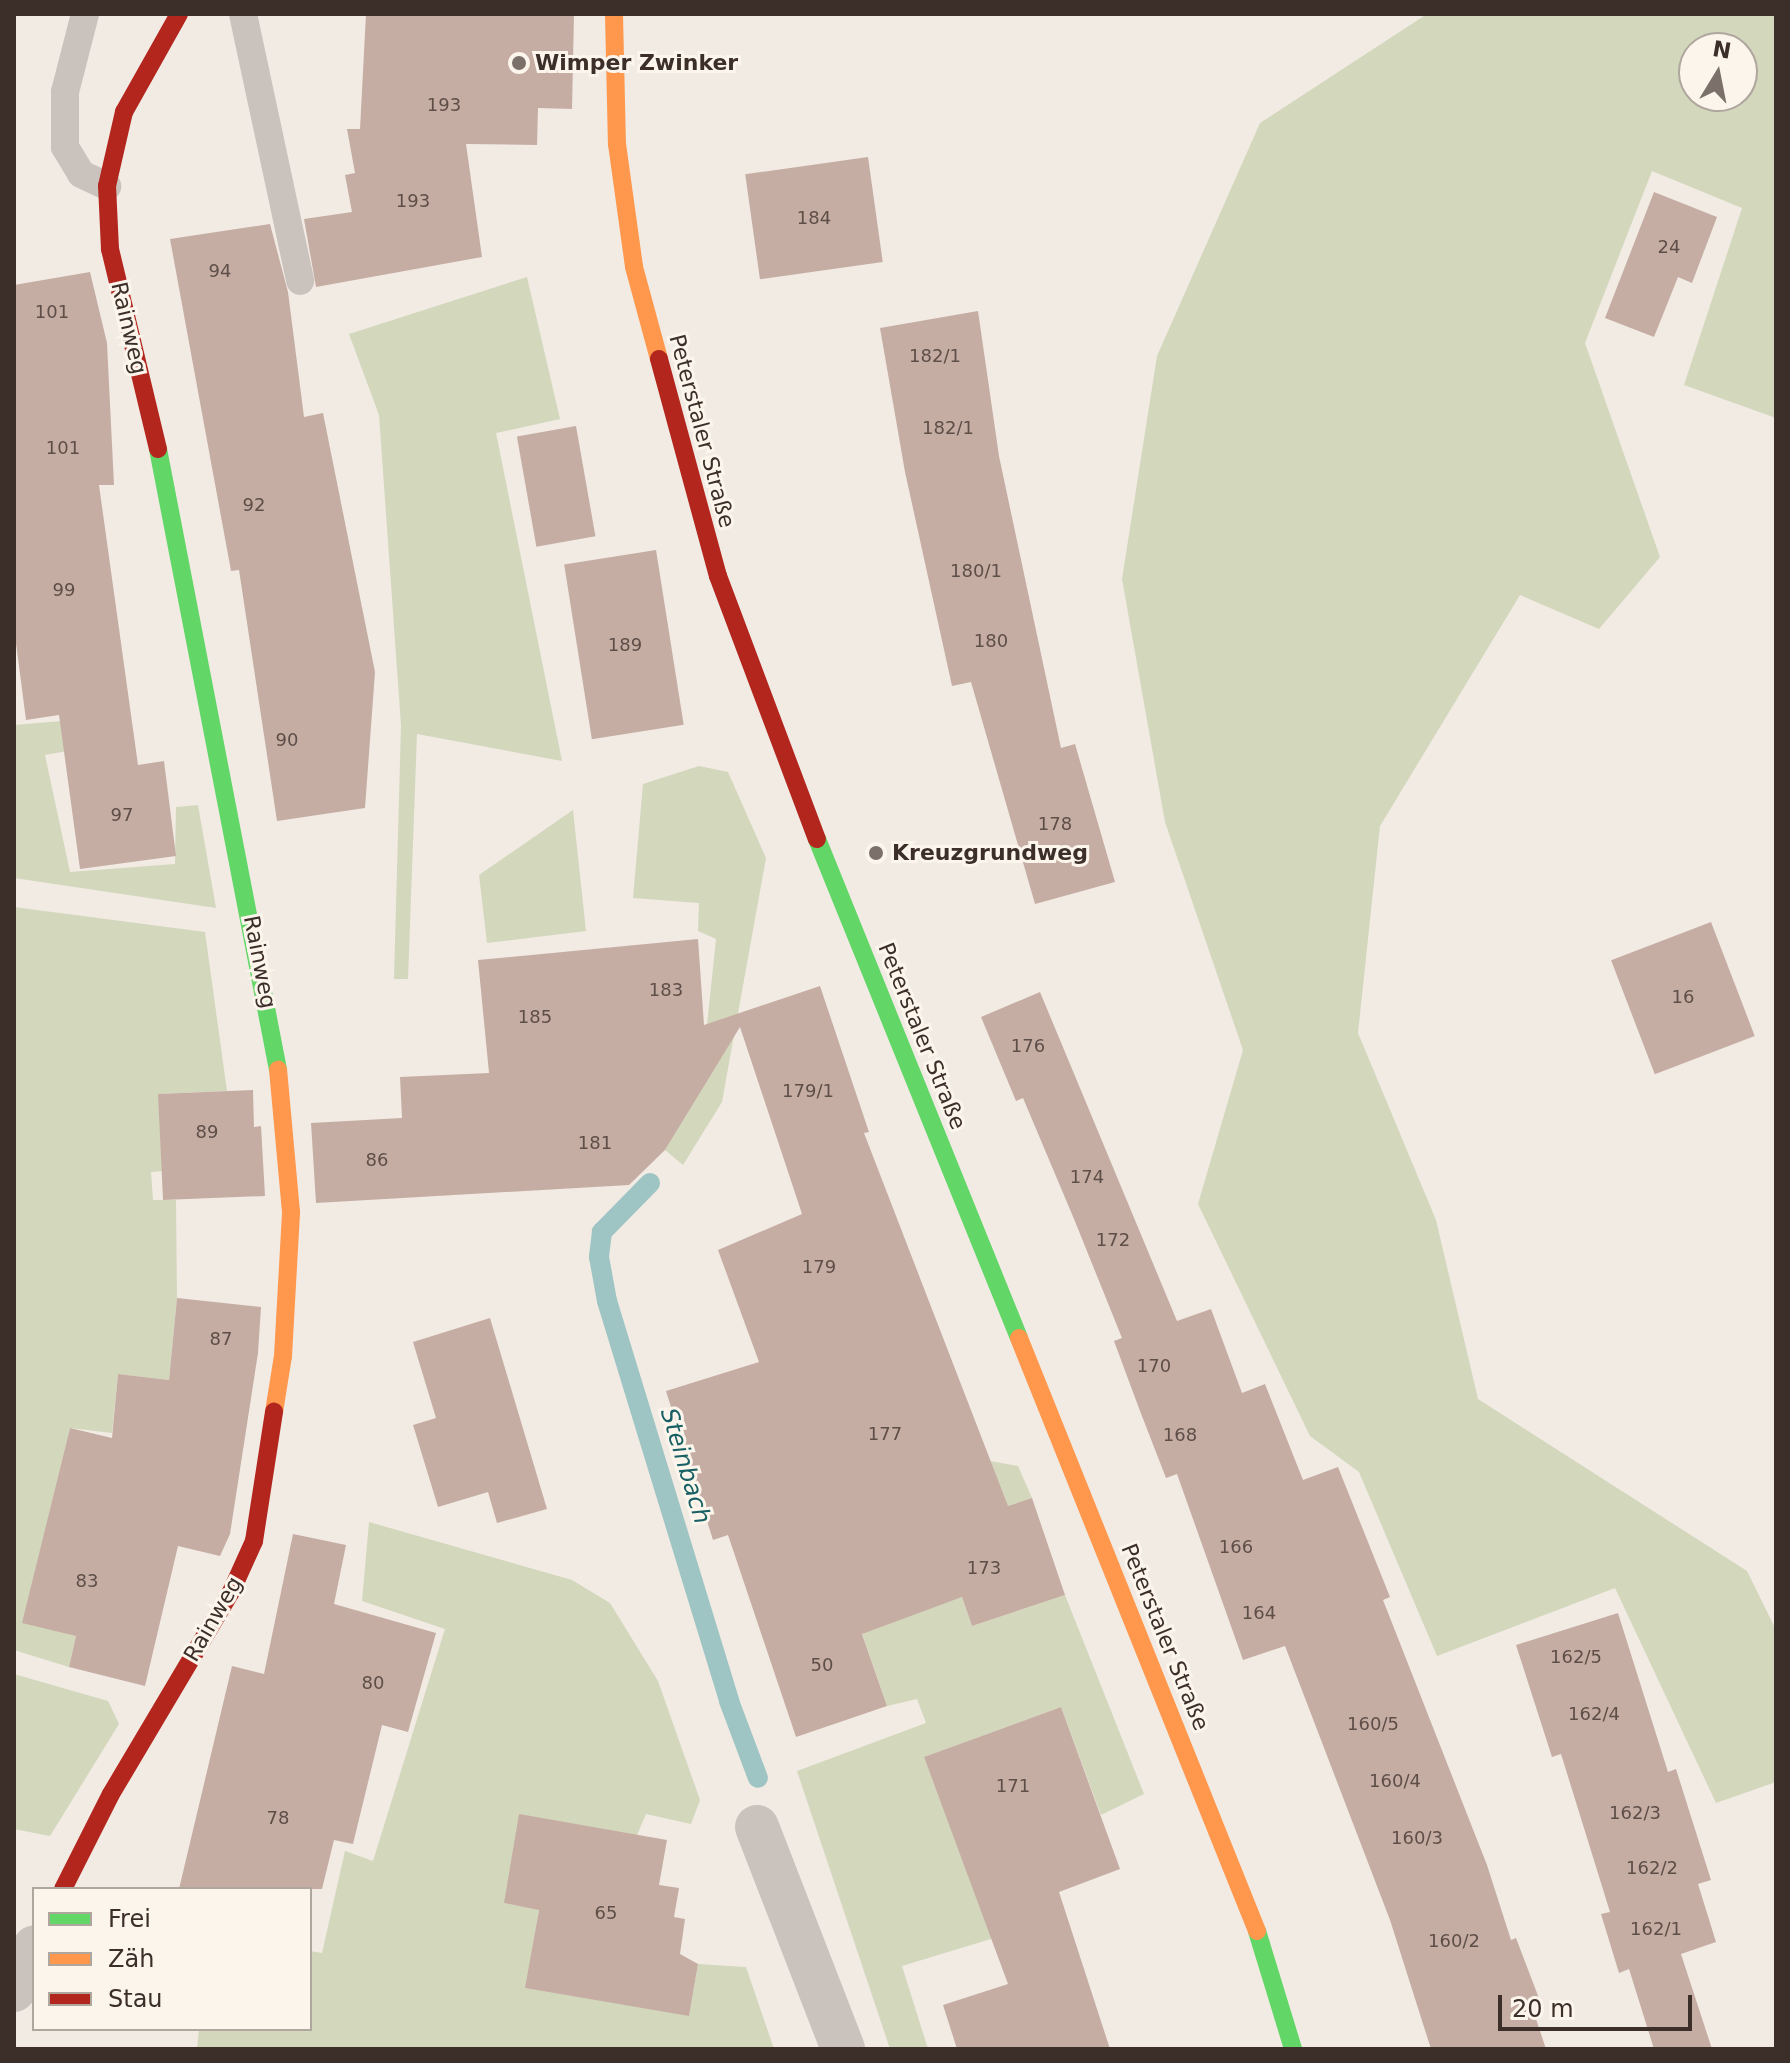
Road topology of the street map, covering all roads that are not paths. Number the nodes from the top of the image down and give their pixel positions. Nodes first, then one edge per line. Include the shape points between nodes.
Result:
1 (85, 14) edge
2 (179, 14) edge
3 (243, 14) edge
4 (614, 14) edge
5 (107, 186) junction
6 (300, 281) dead end
7 (757, 1827) dead end
8 (64, 1887) edge
9 (32, 1952) edge
10 (14, 1990) edge
11 (843, 2049) edge
12 (1293, 2049) edge

1 - 5 lane via 65,92 65,147 81,174
2 - 5 main road, Rainweg via 124,112
3 - 6 lane
4 - 12 main road, Peterstaler Straße via 617,144 634,267 718,576 808,817 1252,1915
5 - 8 main road, Rainweg via 110,249 171,503 272,1021 285,1106 291,1212 283,1356 254,1541 231,1592 111,1794
7 - 11 street
9 - 10 street

